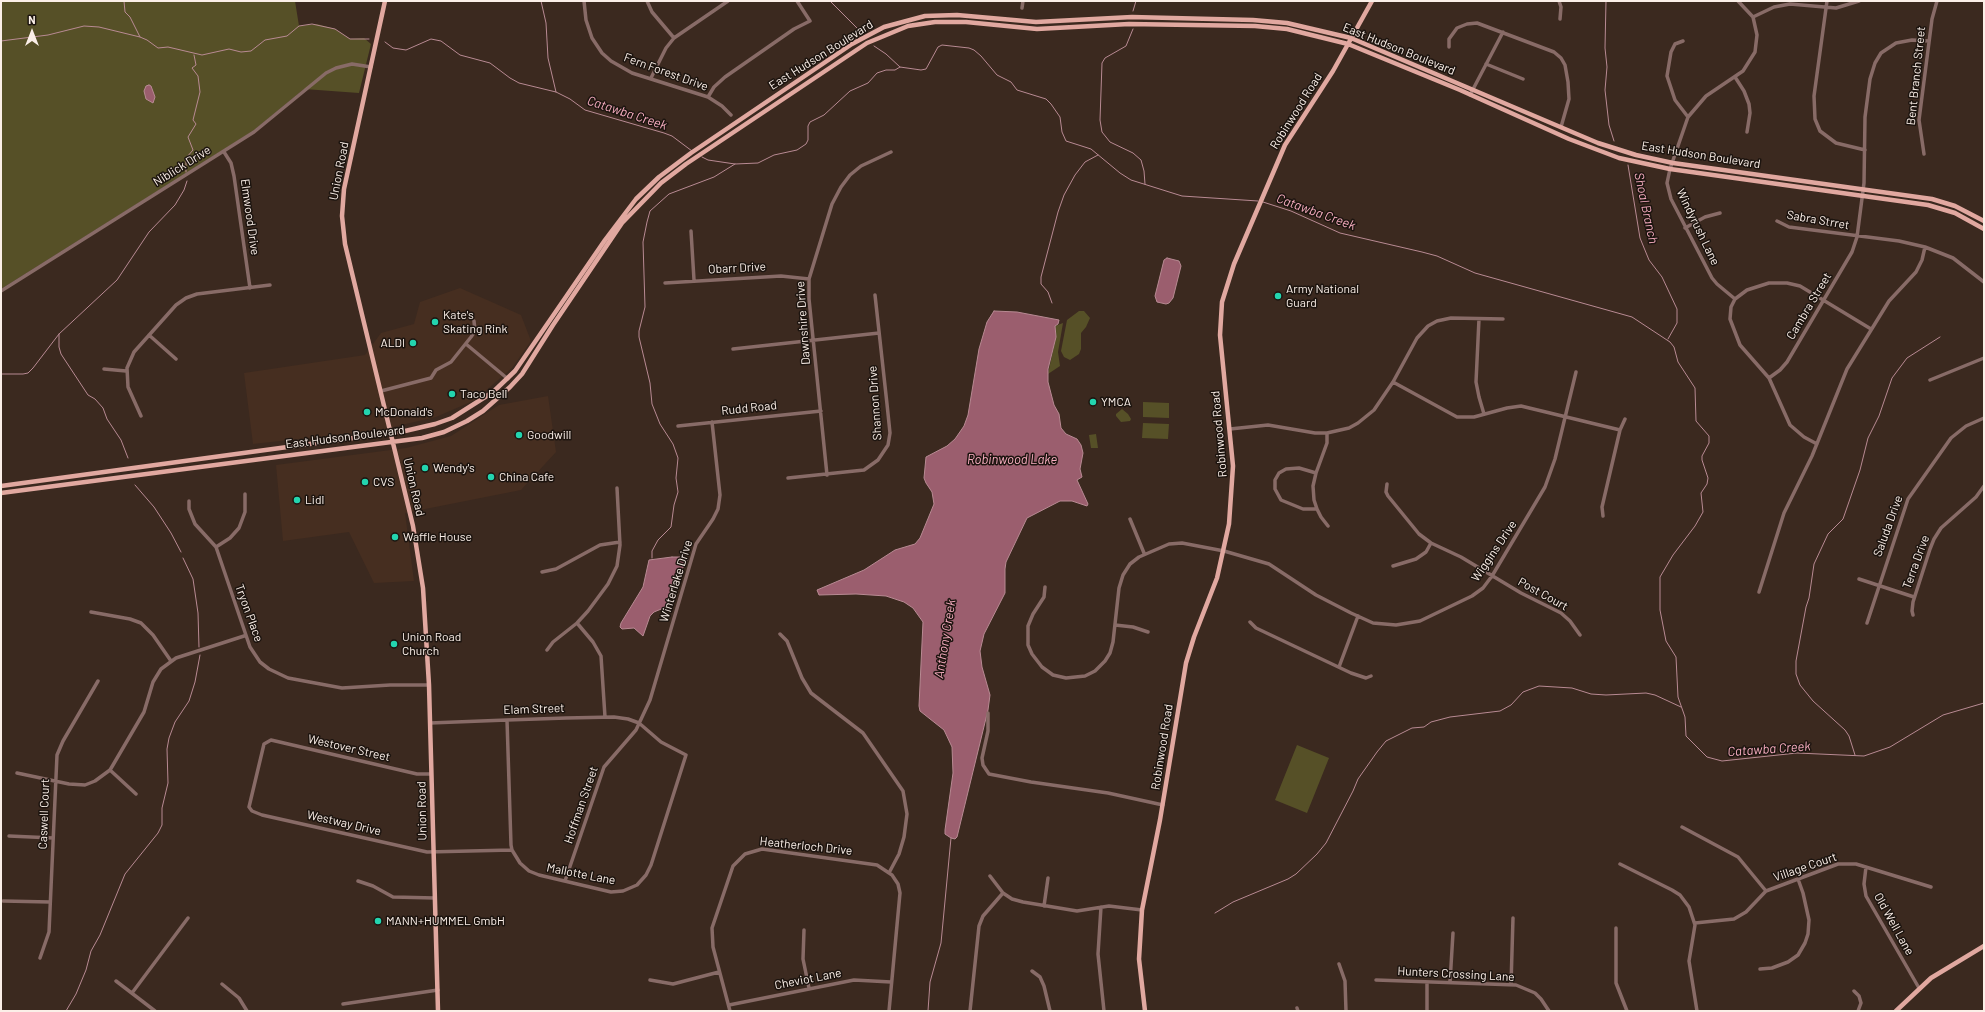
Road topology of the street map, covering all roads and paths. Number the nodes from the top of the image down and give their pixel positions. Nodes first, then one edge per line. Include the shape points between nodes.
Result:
1 (385, 1) edge
2 (584, 1) edge
3 (647, 1) edge
4 (726, 1) edge
5 (797, 1) edge
6 (1023, 1) edge
7 (1372, 1) edge
8 (1560, 1) edge
9 (1738, 1) edge
10 (1826, 1) edge
11 (1859, 1) edge
12 (1937, 1) edge
13 (1022, 8) dead end
14 (1826, 8) junction
15 (1753, 17) junction
16 (1560, 19) dead end
17 (1503, 32) junction
18 (674, 38) junction
19 (1351, 38) junction
20 (1683, 41) dead end
21 (1929, 41) junction
22 (1348, 44) junction
23 (1448, 47) dead end
24 (1486, 64) junction
25 (371, 68) junction
26 (1735, 77) junction
27 (651, 78) junction
28 (1523, 79) dead end
29 (1472, 90) junction
30 (1470, 95) junction
31 (708, 97) junction
32 (731, 115) dead end
33 (1688, 117) junction
34 (1561, 127) junction
35 (1747, 132) dead end
36 (1557, 133) junction
37 (1865, 150) junction
38 (224, 152) junction
39 (890, 152) dead end
40 (1924, 154) dead end
41 (1673, 163) junction
42 (1670, 169) junction
43 (1864, 189) junction
44 (1863, 195) junction
45 (1720, 213) dead end
46 (1984, 220) edge
47 (1777, 221) dead end
48 (1685, 228) junction
49 (1984, 229) edge
50 (691, 231) dead end
51 (1857, 237) junction
52 (604, 246) junction
53 (1925, 247) junction
54 (809, 279) junction
55 (694, 280) junction
56 (1984, 282) edge
57 (665, 283) dead end
58 (270, 285) dead end
59 (250, 288) junction
60 (1, 291) edge
61 (875, 295) dead end
62 (1735, 299) junction
63 (1824, 300) junction
64 (1478, 319) junction
65 (1502, 319) dead end
66 (474, 321) dead end
67 (1871, 329) junction
68 (879, 334) junction
69 (149, 335) junction
70 (814, 341) junction
71 (466, 344) junction
72 (733, 349) dead end
73 (1984, 358) edge
74 (176, 359) dead end
75 (104, 369) dead end
76 (126, 371) junction
77 (1576, 372) dead end
78 (1769, 378) junction
79 (508, 379) junction
80 (1930, 380) dead end
81 (1393, 382) junction
82 (381, 391) junction
83 (821, 411) junction
84 (1484, 414) junction
85 (141, 416) dead end
86 (1565, 417) junction
87 (1984, 418) edge
88 (1625, 419) dead end
89 (712, 422) junction
90 (678, 426) dead end
91 (1230, 429) junction
92 (1620, 430) junction
93 (391, 433) junction
94 (1327, 433) junction
95 (394, 441) junction
96 (1817, 444) junction
97 (1316, 473) junction
98 (827, 475) junction
99 (788, 478) dead end
100 (1387, 484) dead end
101 (1, 486) edge
102 (1984, 486) edge
103 (617, 488) dead end
104 (1, 493) edge
105 (245, 494) dead end
106 (189, 501) dead end
107 (1317, 509) junction
108 (1603, 516) dead end
109 (1130, 519) dead end
110 (1328, 526) dead end
111 (620, 542) junction
112 (1431, 543) junction
113 (216, 547) junction
114 (1224, 551) junction
115 (1144, 553) junction
116 (1393, 566) dead end
117 (542, 572) dead end
118 (1492, 576) junction
119 (1859, 579) dead end
120 (1879, 586) junction
121 (1045, 587) dead end
122 (1759, 592) dead end
123 (1914, 597) junction
124 (91, 612) dead end
125 (1913, 615) dead end
126 (1358, 616) junction
127 (1250, 622) dead end
128 (1867, 623) dead end
129 (577, 624) junction
130 (1115, 625) junction
131 (1148, 632) dead end
132 (780, 634) dead end
133 (1580, 635) dead end
134 (244, 636) junction
135 (547, 650) dead end
136 (171, 661) junction
137 (1339, 667) junction
138 (1371, 676) dead end
139 (98, 681) dead end
140 (429, 685) junction
141 (988, 713) dead end
142 (605, 717) junction
143 (507, 720) junction
144 (430, 723) junction
145 (639, 723) junction
146 (110, 770) junction
147 (18, 773) dead end
148 (432, 774) junction
149 (55, 782) junction
150 (136, 794) dead end
151 (1163, 805) junction
152 (251, 810) joint
153 (1682, 827) dead end
154 (9, 836) dead end
155 (53, 838) junction
156 (512, 850) junction
157 (434, 852) junction
158 (1620, 864) dead end
159 (1866, 867) junction
160 (890, 871) junction
161 (990, 876) dead end
162 (1048, 878) dead end
163 (1798, 879) junction
164 (358, 881) dead end
165 (565, 881) junction
166 (1930, 887) dead end
167 (1766, 891) junction
168 (1003, 893) junction
169 (436, 898) junction
170 (3, 901) dead end
171 (50, 902) junction
172 (1044, 906) junction
173 (1101, 907) junction
174 (1142, 910) junction
175 (188, 918) dead end
176 (1513, 918) dead end
177 (1695, 923) junction
178 (1616, 928) dead end
179 (804, 930) dead end
180 (1453, 933) dead end
181 (1984, 946) edge
182 (40, 958) dead end
183 (1339, 964) dead end
184 (1760, 969) dead end
185 (1032, 971) dead end
186 (719, 972) junction
187 (650, 980) dead end
188 (1376, 980) dead end
189 (116, 981) dead end
190 (891, 982) junction
191 (1427, 982) junction
192 (1450, 982) junction
193 (222, 984) dead end
194 (1511, 985) junction
195 (809, 988) junction
196 (1919, 988) junction
197 (438, 990) junction
198 (1854, 991) dead end
199 (132, 993) junction
200 (343, 1004) dead end
201 (729, 1005) junction
202 (155, 1011) edge
203 (247, 1011) edge
204 (438, 1011) edge
205 (730, 1011) edge
206 (889, 1011) edge
207 (970, 1011) edge
208 (1050, 1011) edge
209 (1104, 1011) edge
210 (1145, 1011) edge
211 (1346, 1011) edge
212 (1427, 1011) edge
213 (1549, 1011) edge
214 (1627, 1011) edge
215 (1697, 1011) edge
216 (1858, 1011) edge
217 (1896, 1011) edge

1 - 25 main road, Union Road
2 - 27 street, Fern Forest Drive via 590,32 602,53 621,68
3 - 18 street via 652,12
4 - 18 street
5 - 31 street via 810,20 725,77
6 - 13 street
7 - 19 main road, Robinwood Road
8 - 16 street
9 - 15 street
10 - 14 street
11 - 14 street via 1841,7
12 - 21 street, Bent Branch Street
14 - 15 street via 1790,4 1774,7
14 - 37 street via 1814,96 1815,119 1820,131 1836,144
15 - 26 street, Windyrush Lane via 1757,35 1755,52 1747,66
17 - 23 street via 1477,23 1464,25 1452,33
17 - 24 street
17 - 34 street via 1546,49 1561,58 1569,90
18 - 27 street
19 - 22 main road, Robinwood Road
19 - 29 main road, East Hudson Boulevard
19 - 52 main road, East Hudson Boulevard via 1287,23 1253,20 1132,17 1036,22 957,15 925,16 895,23 867,35 831,57 680,160 641,193
20 - 33 street via 1675,44 1671,52 1667,76 1675,100
21 - 37 street, Cambra Street via 1912,40 1896,43 1881,53 1875,63 1866,104
21 - 40 street, Bent Branch Street via 1919,120
22 - 30 main road, East Hudson Boulevard
22 - 52 main road, East Hudson Boulevard via 1288,29 1254,26 1129,24 1037,29 945,21 908,26 867,42 686,164 652,192
22 - 91 main road, Robinwood Road via 1290,137 1266,187 1230,276 1220,318
24 - 28 street
24 - 29 street
25 - 38 street, Niblick Drive via 352,64 326,73 254,132
25 - 82 main road, Union Road via 344,189 342,216 346,246
26 - 33 street, Windyrush Lane via 1706,96
26 - 35 street via 1749,104
27 - 31 street, Fern Forest Drive
29 - 30 street
29 - 34 main road, East Hudson Boulevard
30 - 36 main road, East Hudson Boulevard
31 - 32 street, Fern Forest Drive
33 - 41 street, Windyrush Lane
34 - 36 main road
34 - 41 main road, East Hudson Boulevard via 1610,147
36 - 42 main road, East Hudson Boulevard via 1619,158
37 - 43 street, Cambra Street
38 - 59 street, Elmwood Drive via 234,176
38 - 60 street, Niblick Drive
39 - 54 street, Dawnshire Drive via 861,166 841,187 832,204
41 - 42 street, Windyrush Lane
41 - 43 main road, East Hudson Boulevard
42 - 44 main road, East Hudson Boulevard
42 - 48 street, Windyrush Lane via 1668,191
43 - 44 street, Cambra Street
43 - 46 main road, East Hudson Boulevard via 1940,201
44 - 49 main road, East Hudson Boulevard via 1928,205 1955,213
44 - 51 street, Cambra Street
45 - 48 street
47 - 51 street, Sabra Strret via 1789,227
48 - 62 street, Windyrush Lane via 1712,278
50 - 55 street
51 - 53 street, Sabra Strret via 1899,241
51 - 63 street, Cambra Street via 1850,258
52 - 79 main road, East Hudson Boulevard
52 - 95 main road, East Hudson Boulevard via 552,324 529,364 510,387 478,415 444,432 422,438
53 - 56 street, Sabra Strret via 1953,258
53 - 67 street via 1916,272 1889,301
54 - 55 street, Obarr Drive via 781,276
54 - 70 street, Dawnshire Drive
55 - 57 street, Obarr Drive
58 - 59 street
59 - 69 street via 202,293 186,298 176,305
61 - 68 street, Shannon Drive
62 - 63 street via 1747,290 1779,282 1800,286
62 - 78 street via 1731,307 1730,320 1740,345
63 - 67 street
63 - 78 street, Cambra Street via 1787,362
64 - 65 street
64 - 81 street via 1444,319 1428,326 1417,338
64 - 84 street via 1476,382
66 - 71 street via 475,332
67 - 96 street via 1847,369
68 - 70 street
68 - 98 street, Shannon Drive via 890,433 888,445 870,468 859,472
69 - 74 street
69 - 76 street via 132,355
70 - 72 street
70 - 83 street, Dawnshire Drive
71 - 79 street
71 - 82 street via 451,362 436,370 431,378
73 - 80 street
75 - 76 street
76 - 85 street via 128,388
77 - 86 street, Wiggins Drive
78 - 96 street via 1790,425
79 - 93 main road, East Hudson Boulevard via 483,400 452,418 417,429
81 - 84 street via 1457,417
81 - 94 street via 1381,402 1366,417 1349,428
82 - 93 main road, Union Road
83 - 89 street, Rudd Road
83 - 98 street, Dawnshire Drive
84 - 86 street via 1521,406
86 - 92 street
86 - 118 street, Wiggins Drive via 1545,487
87 - 120 street, Saluda Drive via 1966,426 1951,438 1908,499
88 - 92 street
89 - 90 street, Rudd Road
89 - 145 street, Winterlake Drive via 720,495 718,509 696,544 654,690
91 - 94 street via 1268,425
91 - 114 main road, Robinwood Road via 1233,483
92 - 108 street via 1602,507
93 - 95 main road, Union Road
93 - 101 main road, East Hudson Boulevard
94 - 97 street via 1327,443
95 - 104 main road, East Hudson Boulevard
95 - 140 main road, Union Road via 413,524 422,580
96 - 122 street via 1784,513
97 - 107 street via 1313,486
97 - 107 street via 1298,468 1286,469 1279,473 1275,480 1275,489 1281,500 1303,509
98 - 99 street, Shannon Drive
100 - 112 street, Post Court via 1388,496 1408,523
102 - 123 street, Terra Drive via 1976,497 1941,528 1930,549
103 - 111 street
105 - 113 street via 245,512 239,528
106 - 113 street, Tryon Place via 189,509 196,524
107 - 110 street
109 - 115 street
111 - 117 street via 600,545 556,569
111 - 129 street via 620,559 613,577
112 - 116 street via 1426,552 1416,559
112 - 118 street, Post Court
113 - 134 street, Tryon Place
114 - 115 street, Wiggins Drive via 1178,543
114 - 126 street, Wiggins Drive via 1269,564 1316,595
114 - 151 main road, Robinwood Road via 1186,664
115 - 130 street, Wiggins Drive via 1130,564 1121,579
118 - 126 street, Wiggins Drive via 1472,596 1420,621 1396,625 1373,623
118 - 133 street, Post Court via 1561,613
119 - 120 street
120 - 123 street
120 - 128 street, Saluda Drive
121 - 130 street, Wiggins Drive via 1044,597 1030,620 1027,635 1032,654 1050,673 1075,678 1095,671 1110,653
123 - 125 street, Terra Drive
124 - 136 street via 141,623
126 - 137 street
127 - 137 street via 1256,628
129 - 135 street via 552,642
129 - 142 street via 594,642 601,656
130 - 131 street
132 - 160 street via 787,641 802,678 812,693 863,733 903,791 907,814 904,837
134 - 136 street
134 - 140 street, Tryon Place via 260,662 288,678 342,688 390,684
136 - 146 street via 155,677 144,712
137 - 138 street via 1366,678
139 - 149 street, Caswell Court via 60,746 56,759
140 - 144 main road, Union Road
141 - 151 street via 988,731 982,758 989,774 1108,793
142 - 143 street, Elam Street
142 - 145 street, Elam Street via 628,718
143 - 144 street, Elam Street
143 - 156 street
144 - 148 main road, Union Road
145 - 165 street, Hoffman Street via 629,740 604,767
145 - 165 street, Mallotte Lane via 661,742 686,755 649,871 637,885 618,892
146 - 149 street via 85,785
146 - 150 street
147 - 149 street
148 - 152 street, Westover Street via 417,774 271,740 264,744 249,804
148 - 157 main road, Union Road
149 - 155 street, Caswell Court
151 - 174 main road, Robinwood Road
152 - 157 street, Westway Drive via 262,815
153 - 167 street via 1738,857
154 - 155 street
155 - 171 street, Caswell Court
156 - 157 street, Westway Drive
156 - 165 street, Mallotte Lane via 520,863 530,871
157 - 169 main road, Union Road
158 - 177 street via 1680,895 1689,907
159 - 163 street, Village Court via 1852,863 1838,864
159 - 166 street, Village Court
159 - 196 street, Old Well Lane via 1866,896
160 - 186 street, Heatherloch Drive via 869,863 768,850 756,849 745,854 733,866 712,928 712,943
160 - 190 street via 900,893
161 - 168 street
162 - 172 street
163 - 167 street, Village Court
163 - 184 street via 1809,920 1805,943 1798,955 1788,962
164 - 169 street via 374,886 393,897
167 - 177 street, Village Court via 1746,912 1734,919
168 - 172 street via 1015,900
168 - 207 street via 979,926
169 - 197 main road, Union Road
170 - 171 street
171 - 182 street, Caswell Court via 48,936
172 - 173 street via 1077,911
173 - 174 street via 1115,906
173 - 209 street via 1098,954
174 - 210 main road, Robinwood Road via 1139,960
175 - 199 street
176 - 194 street
177 - 215 street via 1689,961
178 - 214 street via 1616,983
179 - 195 street via 803,959
180 - 192 street
181 - 196 main road via 1950,965
183 - 211 street via 1345,981
185 - 208 street via 1040,977
186 - 187 street via 673,984
186 - 201 street, Heatherloch Drive
188 - 191 street, Hunters Crossing Lane
189 - 199 street
190 - 195 street, Cheviot Lane via 854,980
190 - 206 street
191 - 192 street, Hunters Crossing Lane
191 - 212 street
192 - 194 street, Hunters Crossing Lane
193 - 203 street via 239,998
194 - 213 street, Hunters Crossing Lane via 1535,994
195 - 201 street, Cheviot Lane
196 - 217 main road
197 - 200 street
197 - 204 main road, Union Road
198 - 216 street via 1861,1003
199 - 202 street
201 - 205 street, Heatherloch Drive

